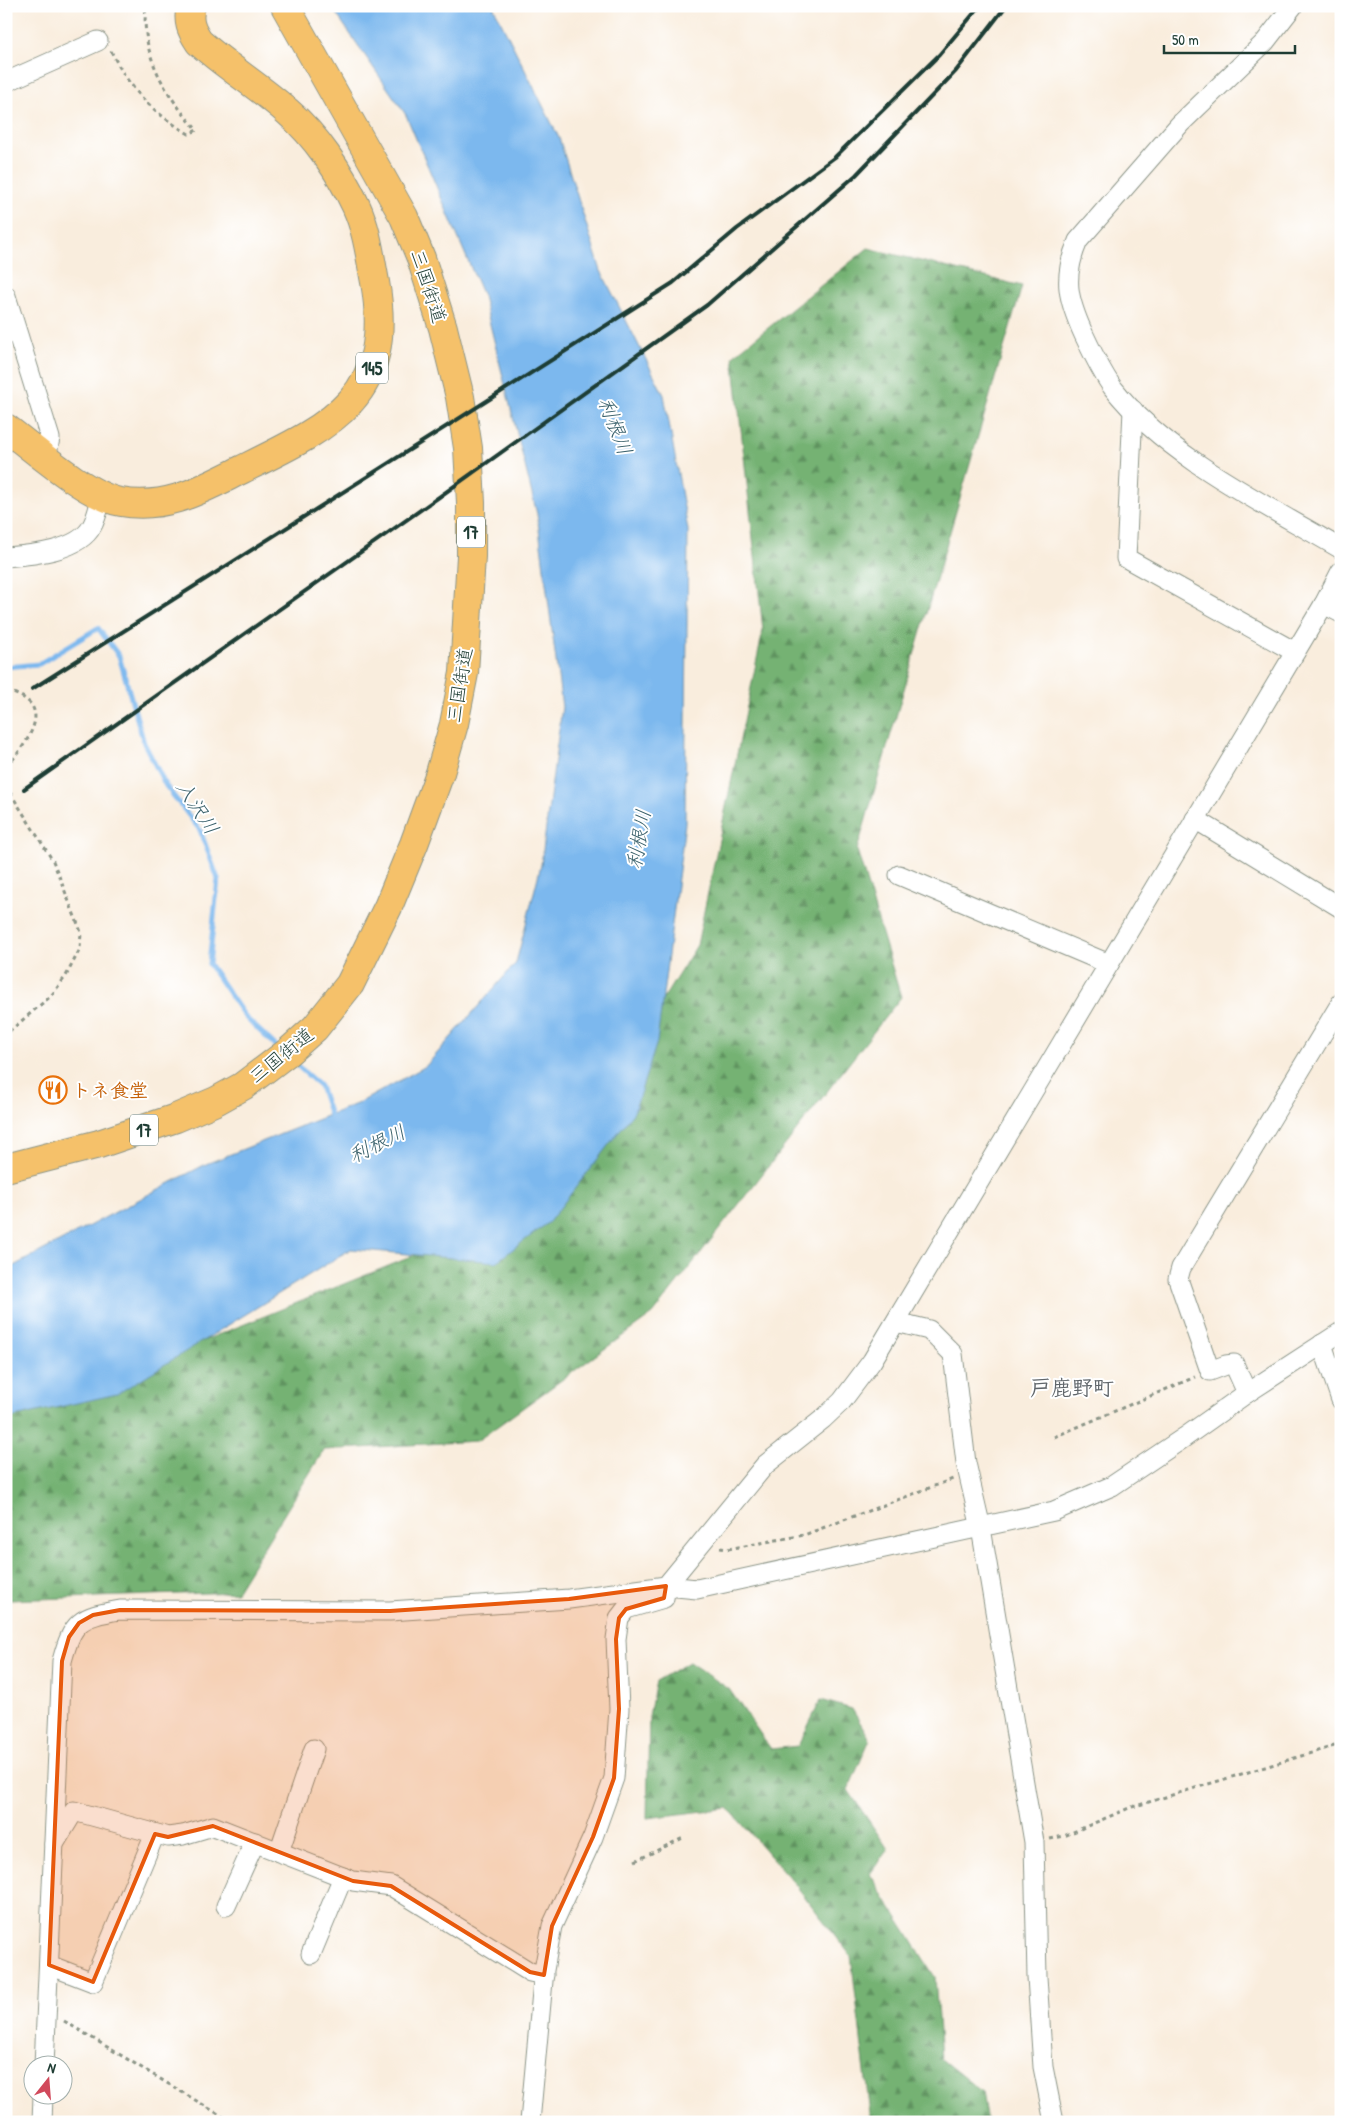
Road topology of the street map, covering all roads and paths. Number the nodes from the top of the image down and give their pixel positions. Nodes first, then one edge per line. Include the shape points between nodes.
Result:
1 (146, 6) edge
2 (190, 6) edge
3 (285, 6) edge
4 (1293, 6) edge
5 (98, 41) joint
6 (6, 82) edge
7 (6, 296) edge
8 (1133, 410) junction
9 (6, 428) edge
10 (46, 459) junction
11 (102, 496) junction
12 (1341, 549) edge
13 (6, 557) edge
14 (1341, 571) edge
15 (1324, 604) junction
16 (1341, 613) edge
17 (1295, 652) junction
18 (6, 691) edge
19 (6, 768) edge
20 (6, 786) edge
21 (1195, 819) junction
22 (899, 875) dead end
23 (1341, 908) edge
24 (1109, 964) junction
25 (1341, 1003) edge
26 (6, 1034) edge
27 (6, 1168) edge
28 (896, 1322) junction
29 (1341, 1332) edge
30 (1322, 1344) junction
31 (1210, 1372) junction
32 (1247, 1393) junction
33 (1341, 1400) edge
34 (1054, 1437) dead end
35 (968, 1473) junction
36 (981, 1528) junction
37 (700, 1544) junction
38 (666, 1586) junction
39 (1341, 1744) edge
40 (314, 1749) dead end
41 (154, 1834) junction
42 (685, 1838) dead end
43 (255, 1842) junction
44 (1034, 1842) junction
45 (54, 1845) junction
46 (279, 1852) junction
47 (635, 1861) dead end
48 (343, 1877) junction
49 (226, 1906) dead end
50 (311, 1954) dead end
51 (48, 1965) junction
52 (544, 1975) junction
53 (46, 2010) junction
54 (44, 2056) edge
55 (43, 2106) edge
56 (42, 2122) edge
57 (240, 2122) edge
58 (530, 2122) edge
59 (1054, 2122) edge

1 - 5 path via 145,33 162,85 197,130 189,134 145,102 119,68 106,40
2 - 11 highway, 145 via 190,29 199,42 306,130 321,148 355,205 364,229 377,292 378,347 372,368 352,401 306,437 170,502 144,505 118,502
3 - 27 highway, 三国街道 / 17 via 404,217 443,328 460,397 468,448 471,503 469,616 464,673 454,724 440,773 388,907 358,969 315,1028 243,1086 216,1101 99,1144
4 - 8 street via 1265,42 1173,131 1096,218 1078,241 1072,255 1068,288 1076,316 1112,387
5 - 6 street
7 - 10 street via 50,438
8 - 12 street via 1193,461
8 - 17 street via 1126,558
9 - 10 highway, 145
10 - 11 highway, 145
11 - 13 street via 92,526 81,540 27,555
14 - 15 street
15 - 16 street
15 - 17 street
17 - 21 street
18 - 19 path via 21,695 36,716 28,740
20 - 26 path via 53,861 81,932 80,949 66,976 51,996
21 - 23 street
21 - 24 street
22 - 24 street
24 - 28 street
25 - 31 street via 1180,1268 1178,1279
28 - 35 street via 929,1330 954,1354
28 - 37 street via 842,1401 765,1465
29 - 30 street
30 - 32 street
30 - 33 street
31 - 32 street via 1234,1364
31 - 34 path
32 - 36 street via 1112,1486 1054,1511
35 - 36 street
35 - 37 path via 804,1534 728,1549
36 - 38 street via 697,1589
36 - 44 street
37 - 38 street
38 - 45 street via 569,1599 390,1611 129,1610 93,1615 79,1622 69,1637 62,1661
38 - 52 street via 664,1598 626,1609 619,1618 616,1640 620,1709 614,1778 593,1837 552,1926
39 - 44 path via 1129,1808 1064,1836
40 - 46 street
41 - 43 street via 168,1837 214,1826
41 - 45 street via 74,1812
41 - 51 street via 93,1982
42 - 47 path
43 - 46 street
43 - 49 street
44 - 59 street via 1037,1977 1044,2067
45 - 51 street
46 - 48 street
48 - 50 street
48 - 52 street via 391,1886 530,1972
51 - 53 street
52 - 58 street
53 - 54 street
53 - 57 path via 226,2118
55 - 56 street

